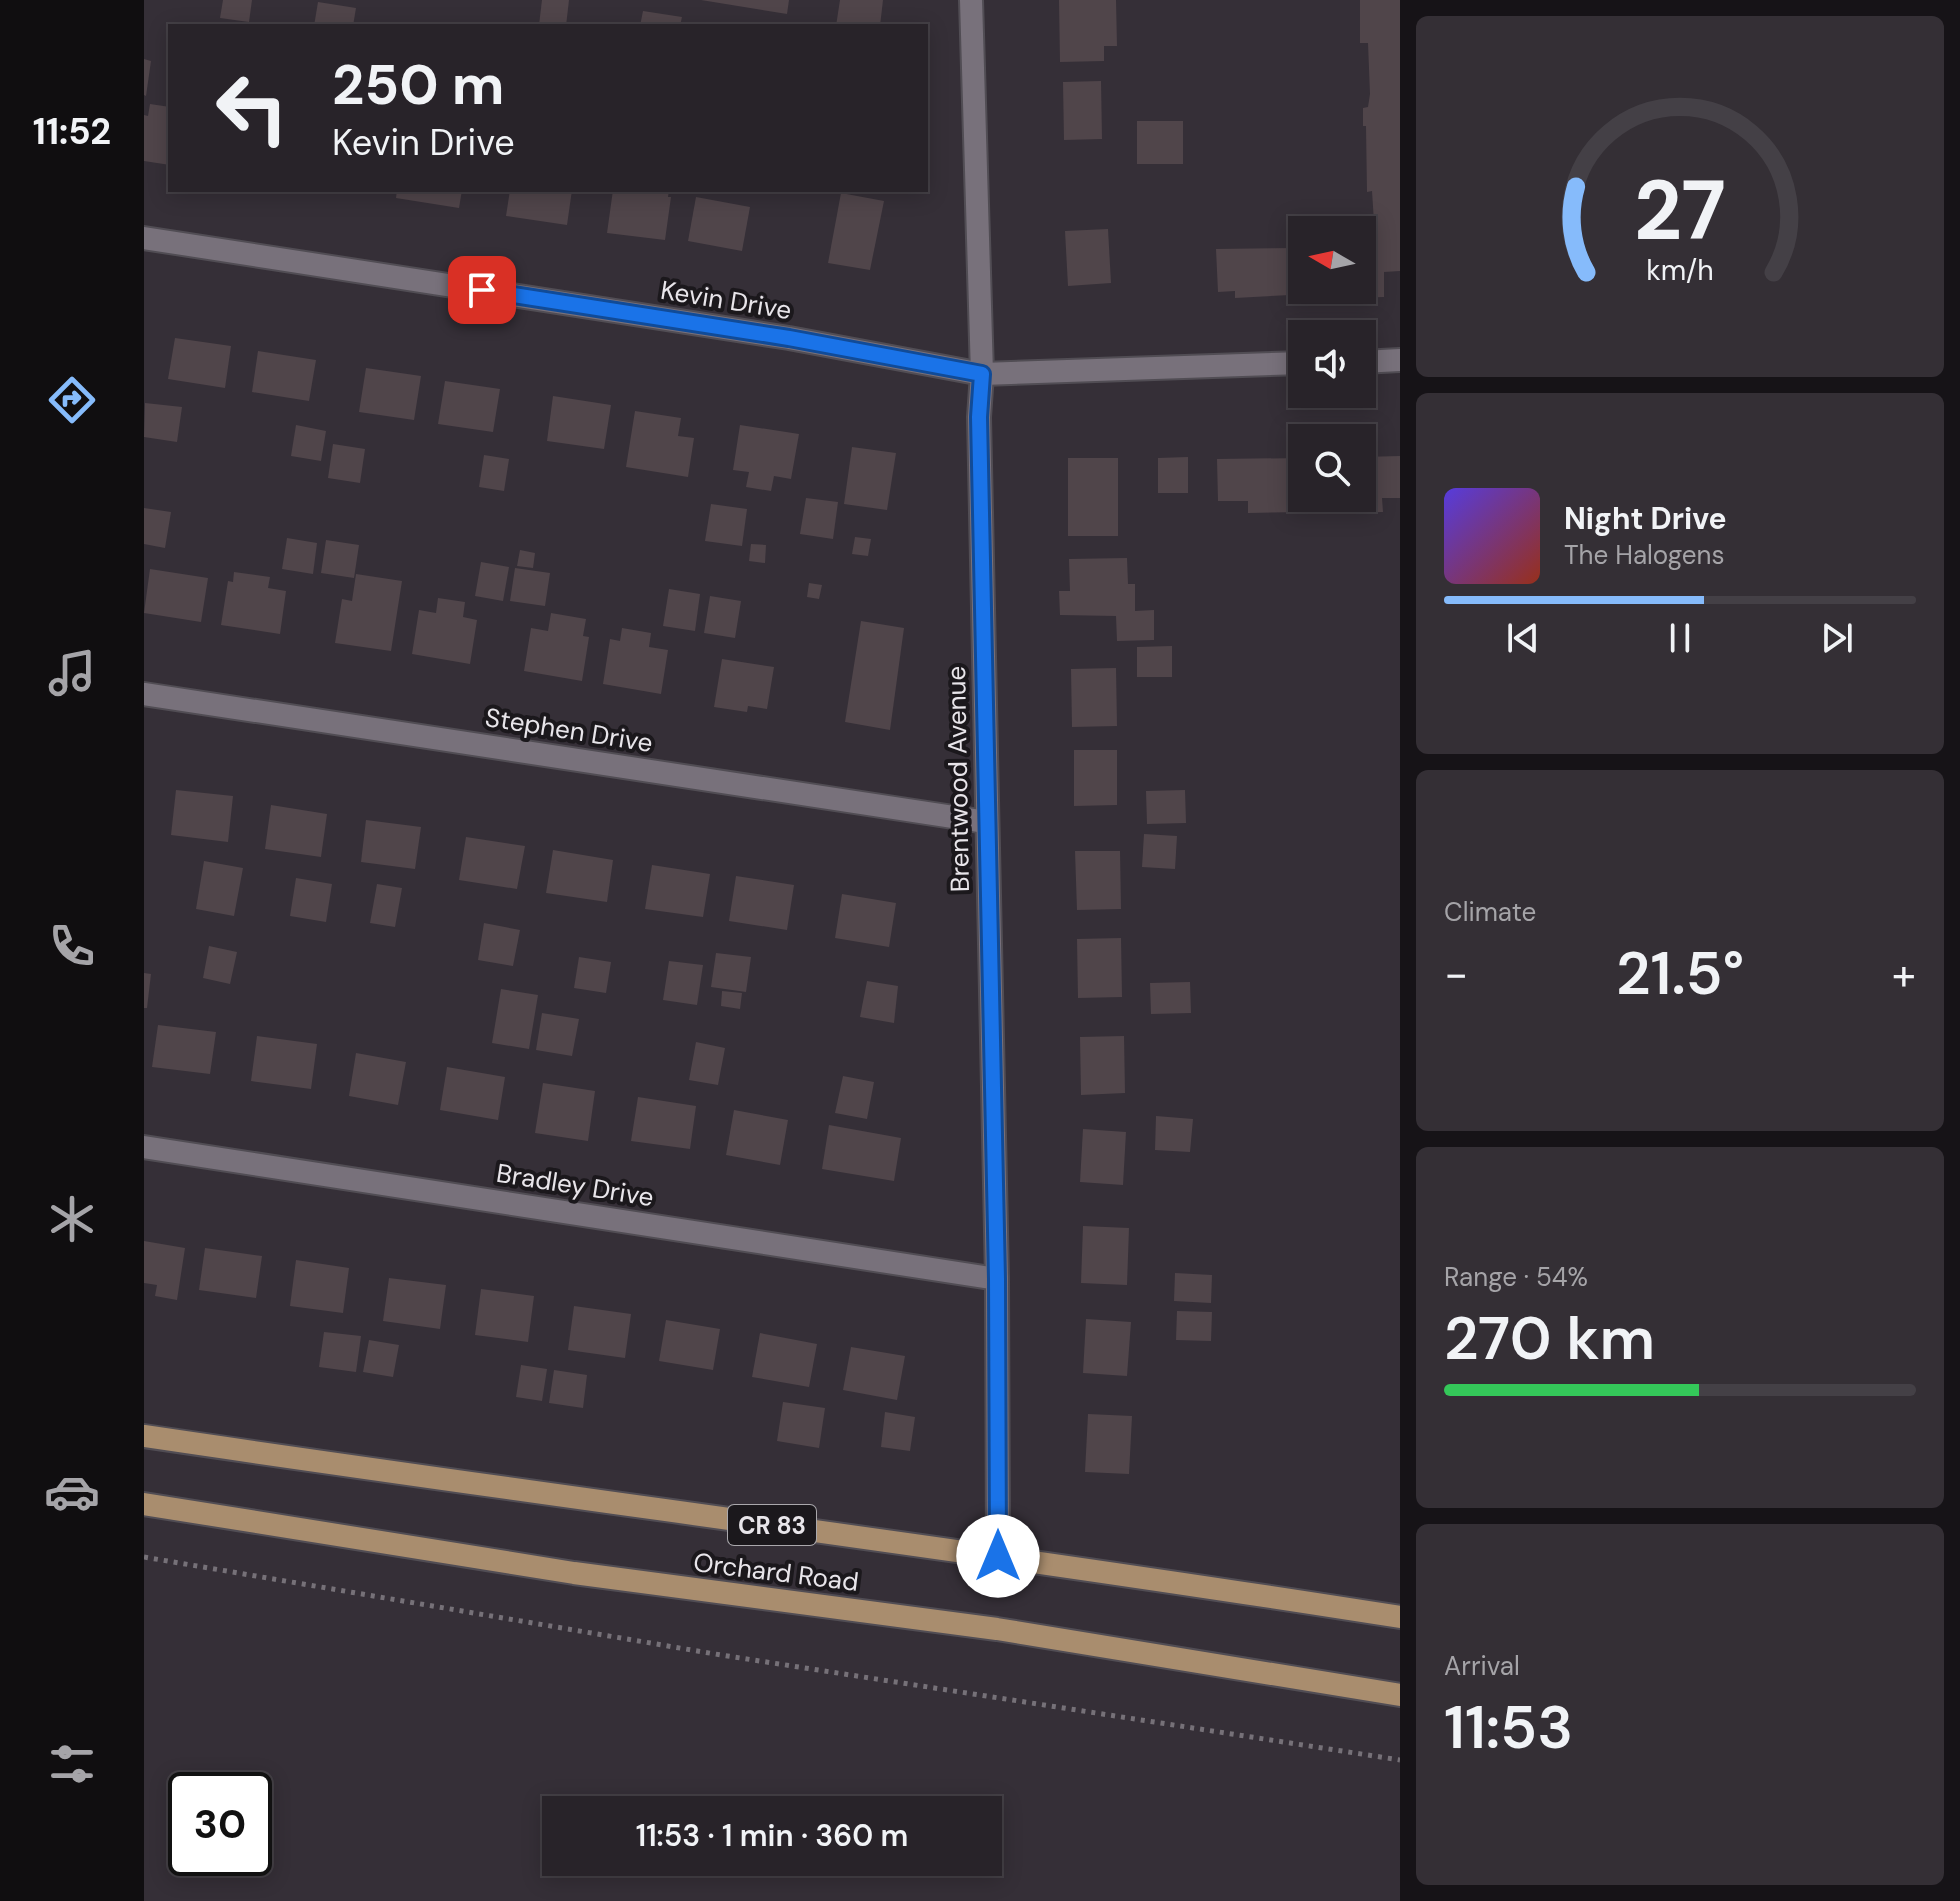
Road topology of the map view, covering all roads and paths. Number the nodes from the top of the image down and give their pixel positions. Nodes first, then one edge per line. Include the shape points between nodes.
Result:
1 (971, 0) edge
2 (144, 238) edge
3 (1400, 360) edge
4 (1376, 361) edge
5 (1288, 363) edge
6 (982, 374) junction
7 (144, 694) edge
8 (986, 822) junction
9 (144, 1147) edge
10 (997, 1279) junction
11 (144, 1436) edge
12 (144, 1504) edge
13 (998, 1556) junction
14 (144, 1557) edge
15 (1400, 1617) edge
16 (1400, 1695) edge
17 (1400, 1760) edge

1 - 6 street, Brentwood Avenue
2 - 6 street, Kevin Drive via 789,338
3 - 4 street
5 - 6 street, Kevin Drive
6 - 8 street, Brentwood Avenue
7 - 8 street, Stephen Drive
8 - 10 street, Brentwood Avenue
9 - 10 street, Bradley Drive
10 - 13 street, Brentwood Avenue
11 - 13 main road, Orchard Road / CR 83
12 - 16 main road, Orchard Road via 559,1571 997,1629
13 - 15 main road, Orchard Road / CR 83
14 - 17 path via 721,1655

